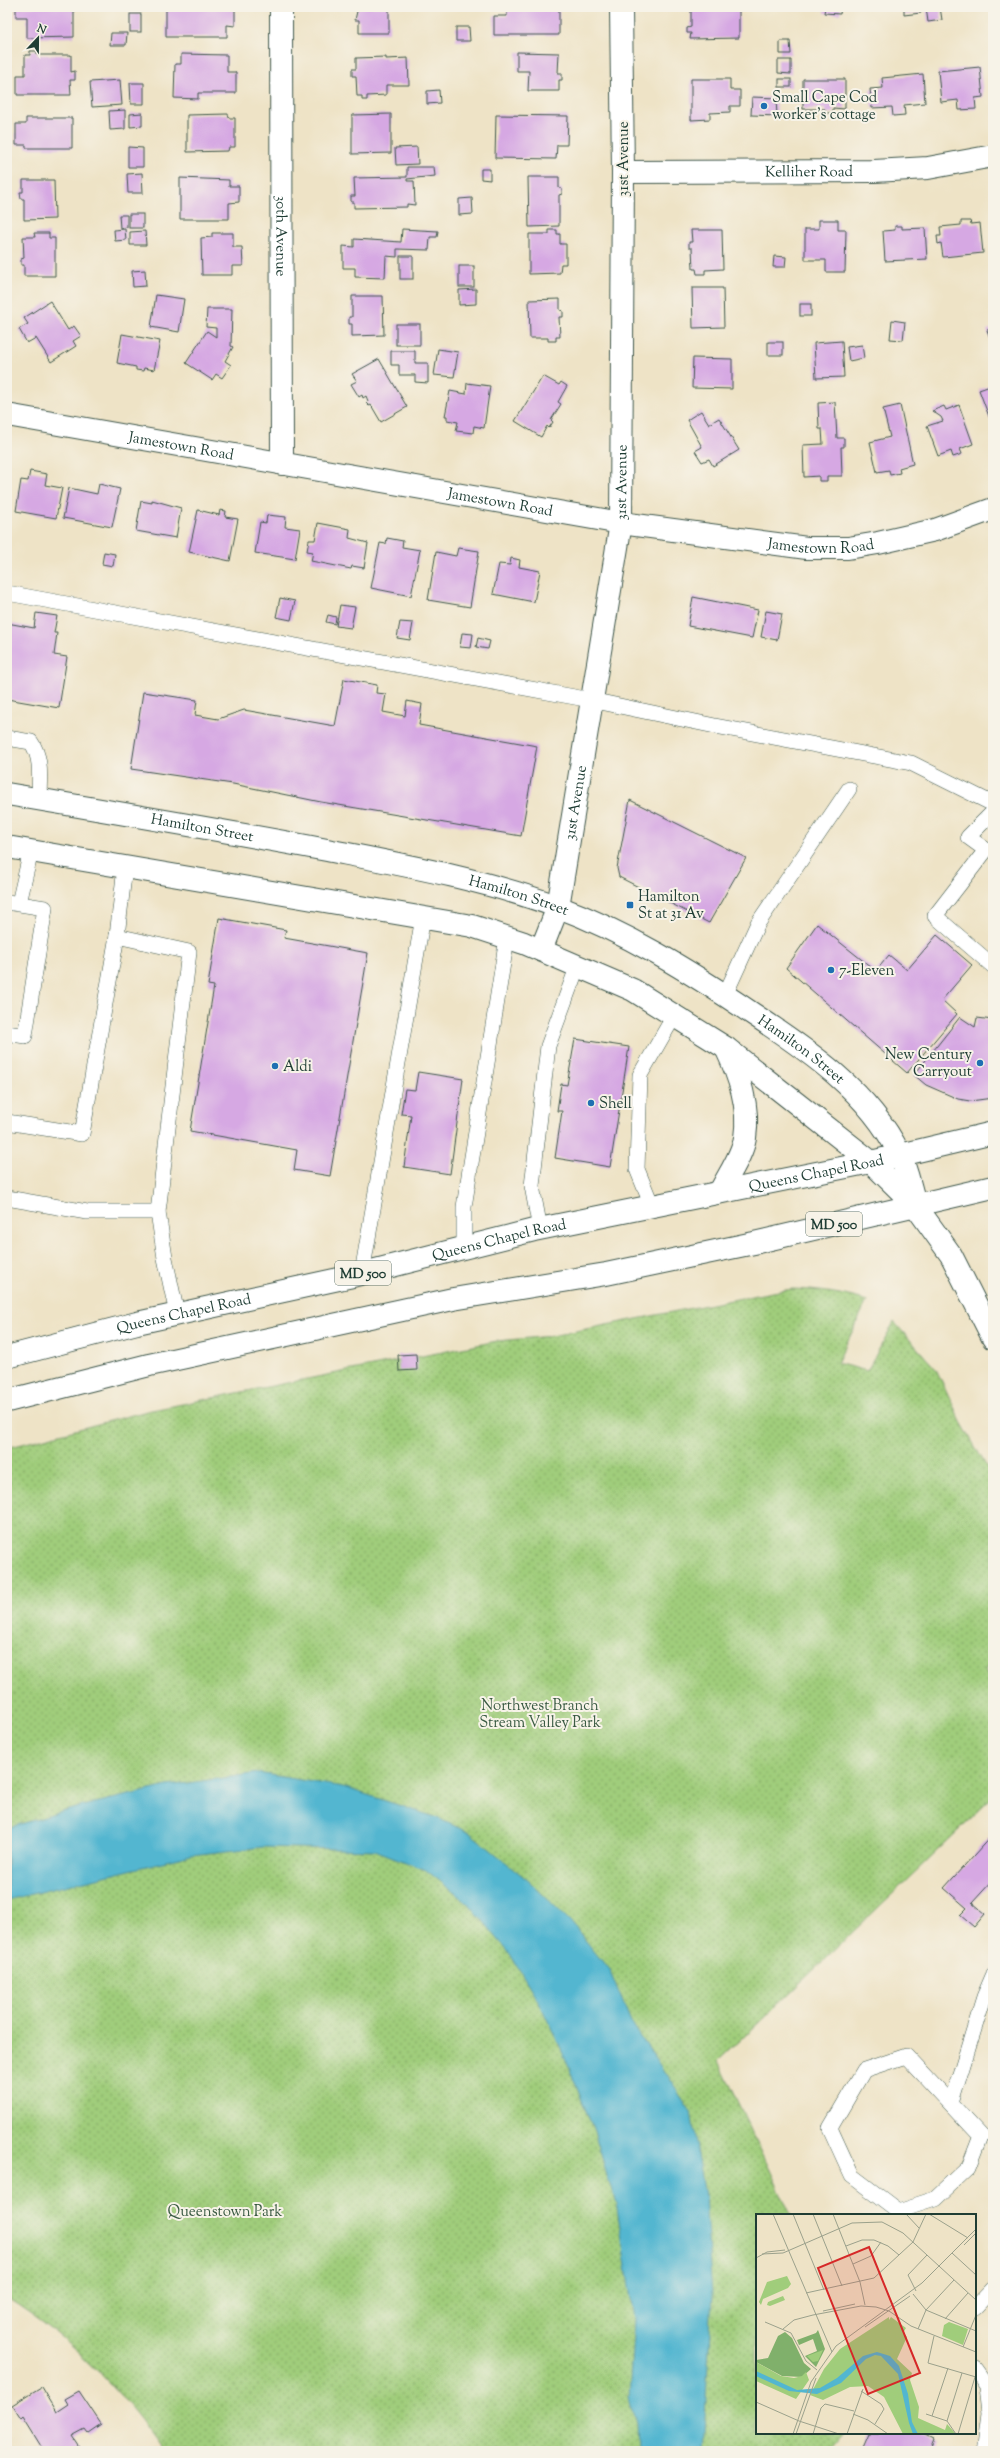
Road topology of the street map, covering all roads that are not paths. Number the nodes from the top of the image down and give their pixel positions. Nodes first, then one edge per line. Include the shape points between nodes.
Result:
1 (281, 7) edge
2 (621, 7) edge
3 (993, 156) edge
4 (623, 172) junction
5 (7, 415) edge
6 (282, 464) junction
7 (993, 509) edge
8 (621, 523) junction
9 (7, 593) edge
10 (592, 700) junction
11 (7, 738) edge
12 (849, 789) dead end
13 (7, 794) edge
14 (39, 800) junction
15 (993, 804) edge
16 (993, 812) edge
17 (7, 847) edge
18 (31, 851) junction
19 (989, 853) edge
20 (124, 867) junction
21 (13, 902) edge
22 (558, 907) junction
23 (423, 917) junction
24 (117, 936) junction
25 (507, 938) junction
26 (541, 950) junction
27 (578, 965) junction
28 (993, 966) edge
29 (725, 995) junction
30 (674, 1016) junction
31 (7, 1032) edge
32 (726, 1048) junction
33 (7, 1122) edge
34 (993, 1133) edge
35 (900, 1155) junction
36 (871, 1162) junction
37 (993, 1187) edge
38 (720, 1192) junction
39 (7, 1198) edge
40 (915, 1205) junction
41 (652, 1206) junction
42 (158, 1212) junction
43 (540, 1229) junction
44 (464, 1247) junction
45 (362, 1273) junction
46 (177, 1314) junction
47 (988, 1315) edge
48 (993, 1338) edge
49 (7, 1357) edge
50 (7, 1401) edge
51 (993, 1976) edge
52 (951, 2103) junction
53 (993, 2289) edge
54 (976, 2307) edge
55 (976, 2369) edge
56 (985, 2451) edge

1 - 6 main road, 30th Avenue
2 - 4 main road, 31st Avenue
3 - 4 main road, Kelliher Road via 928,168 874,171
4 - 8 main road, 31st Avenue
5 - 6 main road, Jamestown Road
6 - 8 main road, Jamestown Road
7 - 8 main road, Jamestown Road via 935,530 848,548 807,548
8 - 10 main road, 31st Avenue
9 - 10 lane
10 - 15 lane via 911,763
10 - 22 main road, 31st Avenue
11 - 14 lane via 31,742 36,750 39,761
12 - 29 lane via 758,923
13 - 14 main road, Hamilton Street
14 - 22 main road, Hamilton Street via 436,871 506,889
16 - 19 lane via 968,837
17 - 18 main road, Hamilton Street
18 - 20 main road, Hamilton Street
18 - 21 lane
19 - 28 lane via 935,916
20 - 23 main road, Hamilton Street
20 - 24 lane
21 - 31 lane via 45,908 25,1036
22 - 26 main road, 31st Avenue
22 - 29 main road, Hamilton Street via 613,931
23 - 25 main road, Hamilton Street via 472,926
23 - 45 lane
24 - 33 lane via 82,1134
24 - 42 lane via 189,952
25 - 26 main road, Hamilton Street
25 - 44 lane via 464,1206
26 - 27 main road, Hamilton Street
27 - 30 main road, Hamilton Street via 633,990
27 - 43 lane via 548,1046 532,1186
29 - 35 main road, Hamilton Street via 784,1034 832,1072 877,1117
30 - 32 main road, Hamilton Street
30 - 41 lane via 640,1075 637,1169
32 - 36 main road, Hamilton Street
32 - 38 main road via 740,1081 746,1112 745,1139
34 - 35 main road, Queens Chapel Road / MD 500
35 - 36 main road, Queens Chapel Road / MD 500
35 - 40 main road, Hamilton Street
36 - 38 main road, Queens Chapel Road / MD 500
36 - 40 main road, Hamilton Street
37 - 40 main road, MD 500
38 - 41 main road, Queens Chapel Road / MD 500
39 - 42 lane via 87,1212
40 - 47 main road, Hamilton Street
40 - 50 main road, MD 500 via 606,1274 422,1306 149,1365
41 - 43 main road, Queens Chapel Road / MD 500
42 - 46 lane
43 - 44 main road, Queens Chapel Road / MD 500
44 - 45 main road, Queens Chapel Road / MD 500
45 - 46 main road, Queens Chapel Road / MD 500
46 - 49 main road, Queens Chapel Road / MD 500
47 - 48 main road, Hamilton Street
51 - 52 lane
52 - 52 lane via 906,2056 864,2070 830,2128 852,2176 898,2211 935,2199 969,2167 981,2136
53 - 54 lane
55 - 56 lane via 987,2385 990,2413

